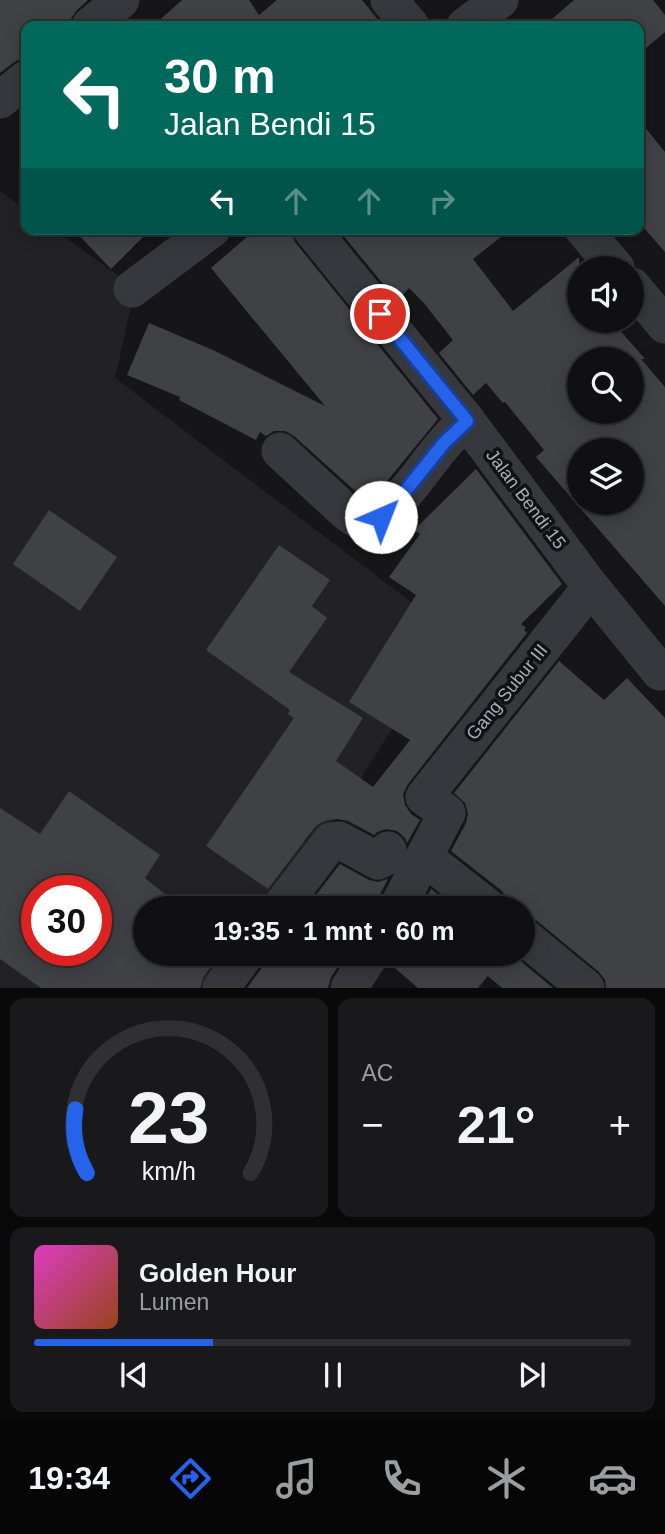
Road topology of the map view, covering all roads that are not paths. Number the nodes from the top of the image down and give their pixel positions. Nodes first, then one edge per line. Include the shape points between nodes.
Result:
1 (121, 0) edge
2 (389, 0) edge
3 (500, 0) edge
4 (96, 21) edge
5 (407, 21) edge
6 (472, 21) edge
7 (21, 83) edge
8 (0, 100) edge
9 (204, 235) edge
10 (316, 235) edge
11 (588, 235) edge
12 (606, 256) edge
13 (132, 289) dead end
14 (644, 300) edge
15 (665, 325) edge
16 (467, 421) junction
17 (280, 451) dead end
18 (591, 587) junction
19 (660, 672) dead end
20 (388, 850) dead end
21 (424, 857) junction
22 (289, 896) edge
23 (403, 896) edge
24 (474, 896) edge
25 (535, 946) edge
26 (237, 966) edge
27 (363, 966) edge
28 (221, 988) edge
29 (349, 988) edge
30 (586, 988) edge

1 - 4 street
2 - 5 street
3 - 6 street
7 - 8 street
9 - 13 street
10 - 16 street, Jalan Bendi 15
11 - 12 street
14 - 15 street
16 - 17 street via 394,505 367,522 345,512
16 - 18 street, Jalan Bendi 15
18 - 19 street, Jalan Bendi 15
18 - 21 street, Gang Subur III via 424,797 447,813
20 - 22 street via 379,861 339,840 331,841
21 - 23 street
21 - 24 street
25 - 30 street
26 - 28 street
27 - 29 street

